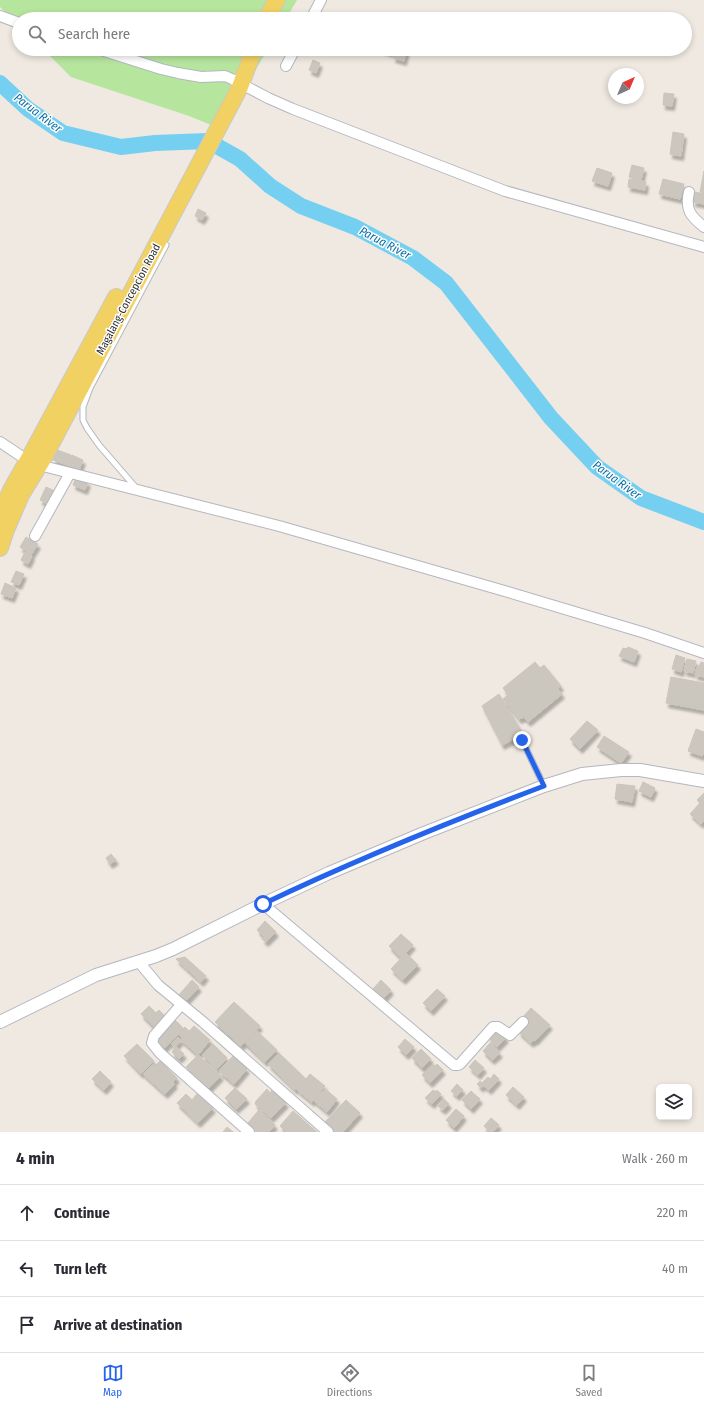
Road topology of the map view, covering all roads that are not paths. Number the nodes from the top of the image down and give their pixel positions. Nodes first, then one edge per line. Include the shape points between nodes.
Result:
1 (277, 0) edge
2 (321, 0) edge
3 (270, 12) edge
4 (315, 12) edge
5 (0, 16) edge
6 (12, 20) edge
7 (120, 56) edge
8 (246, 56) edge
9 (250, 56) edge
10 (291, 56) edge
11 (286, 66) dead end
12 (236, 83) junction
13 (689, 192) dead end
14 (704, 227) edge
15 (166, 245) dead end
16 (704, 247) edge
17 (0, 442) edge
18 (36, 459) junction
19 (70, 472) junction
20 (139, 491) junction
21 (0, 516) edge
22 (35, 536) dead end
23 (0, 548) edge
24 (704, 653) edge
25 (522, 740) dead end
26 (704, 781) edge
27 (544, 786) junction
28 (263, 904) junction
29 (140, 962) junction
30 (181, 1005) junction
31 (0, 1022) edge
32 (523, 1022) dead end
33 (249, 1132) edge
34 (328, 1132) edge

1 - 3 main road
2 - 4 street
5 - 6 street
7 - 12 street via 178,73 225,76
8 - 12 main road, Magalang-Concepcion Road
9 - 12 main road, Magalang-Concepcion Road
10 - 11 street
12 - 16 street via 319,120 505,191
12 - 18 main road, Magalang-Concepcion Road
13 - 14 street via 687,208
15 - 20 lane via 90,388 83,407 83,420 87,428
17 - 18 street
18 - 19 street
18 - 21 main road, Magalang-Concepcion Road via 11,490
18 - 23 main road, Magalang-Concepcion Road
19 - 20 street
19 - 22 street
20 - 24 street via 228,512 341,544 645,633
25 - 27 lane
26 - 27 street via 654,772 621,770 582,774
27 - 28 street via 416,836
28 - 29 street via 173,949
28 - 32 street via 454,1065 460,1064 493,1027 498,1027 510,1036
29 - 30 street via 158,985
29 - 31 street via 96,975
30 - 33 street via 154,1036 152,1043
30 - 34 street via 204,1022

